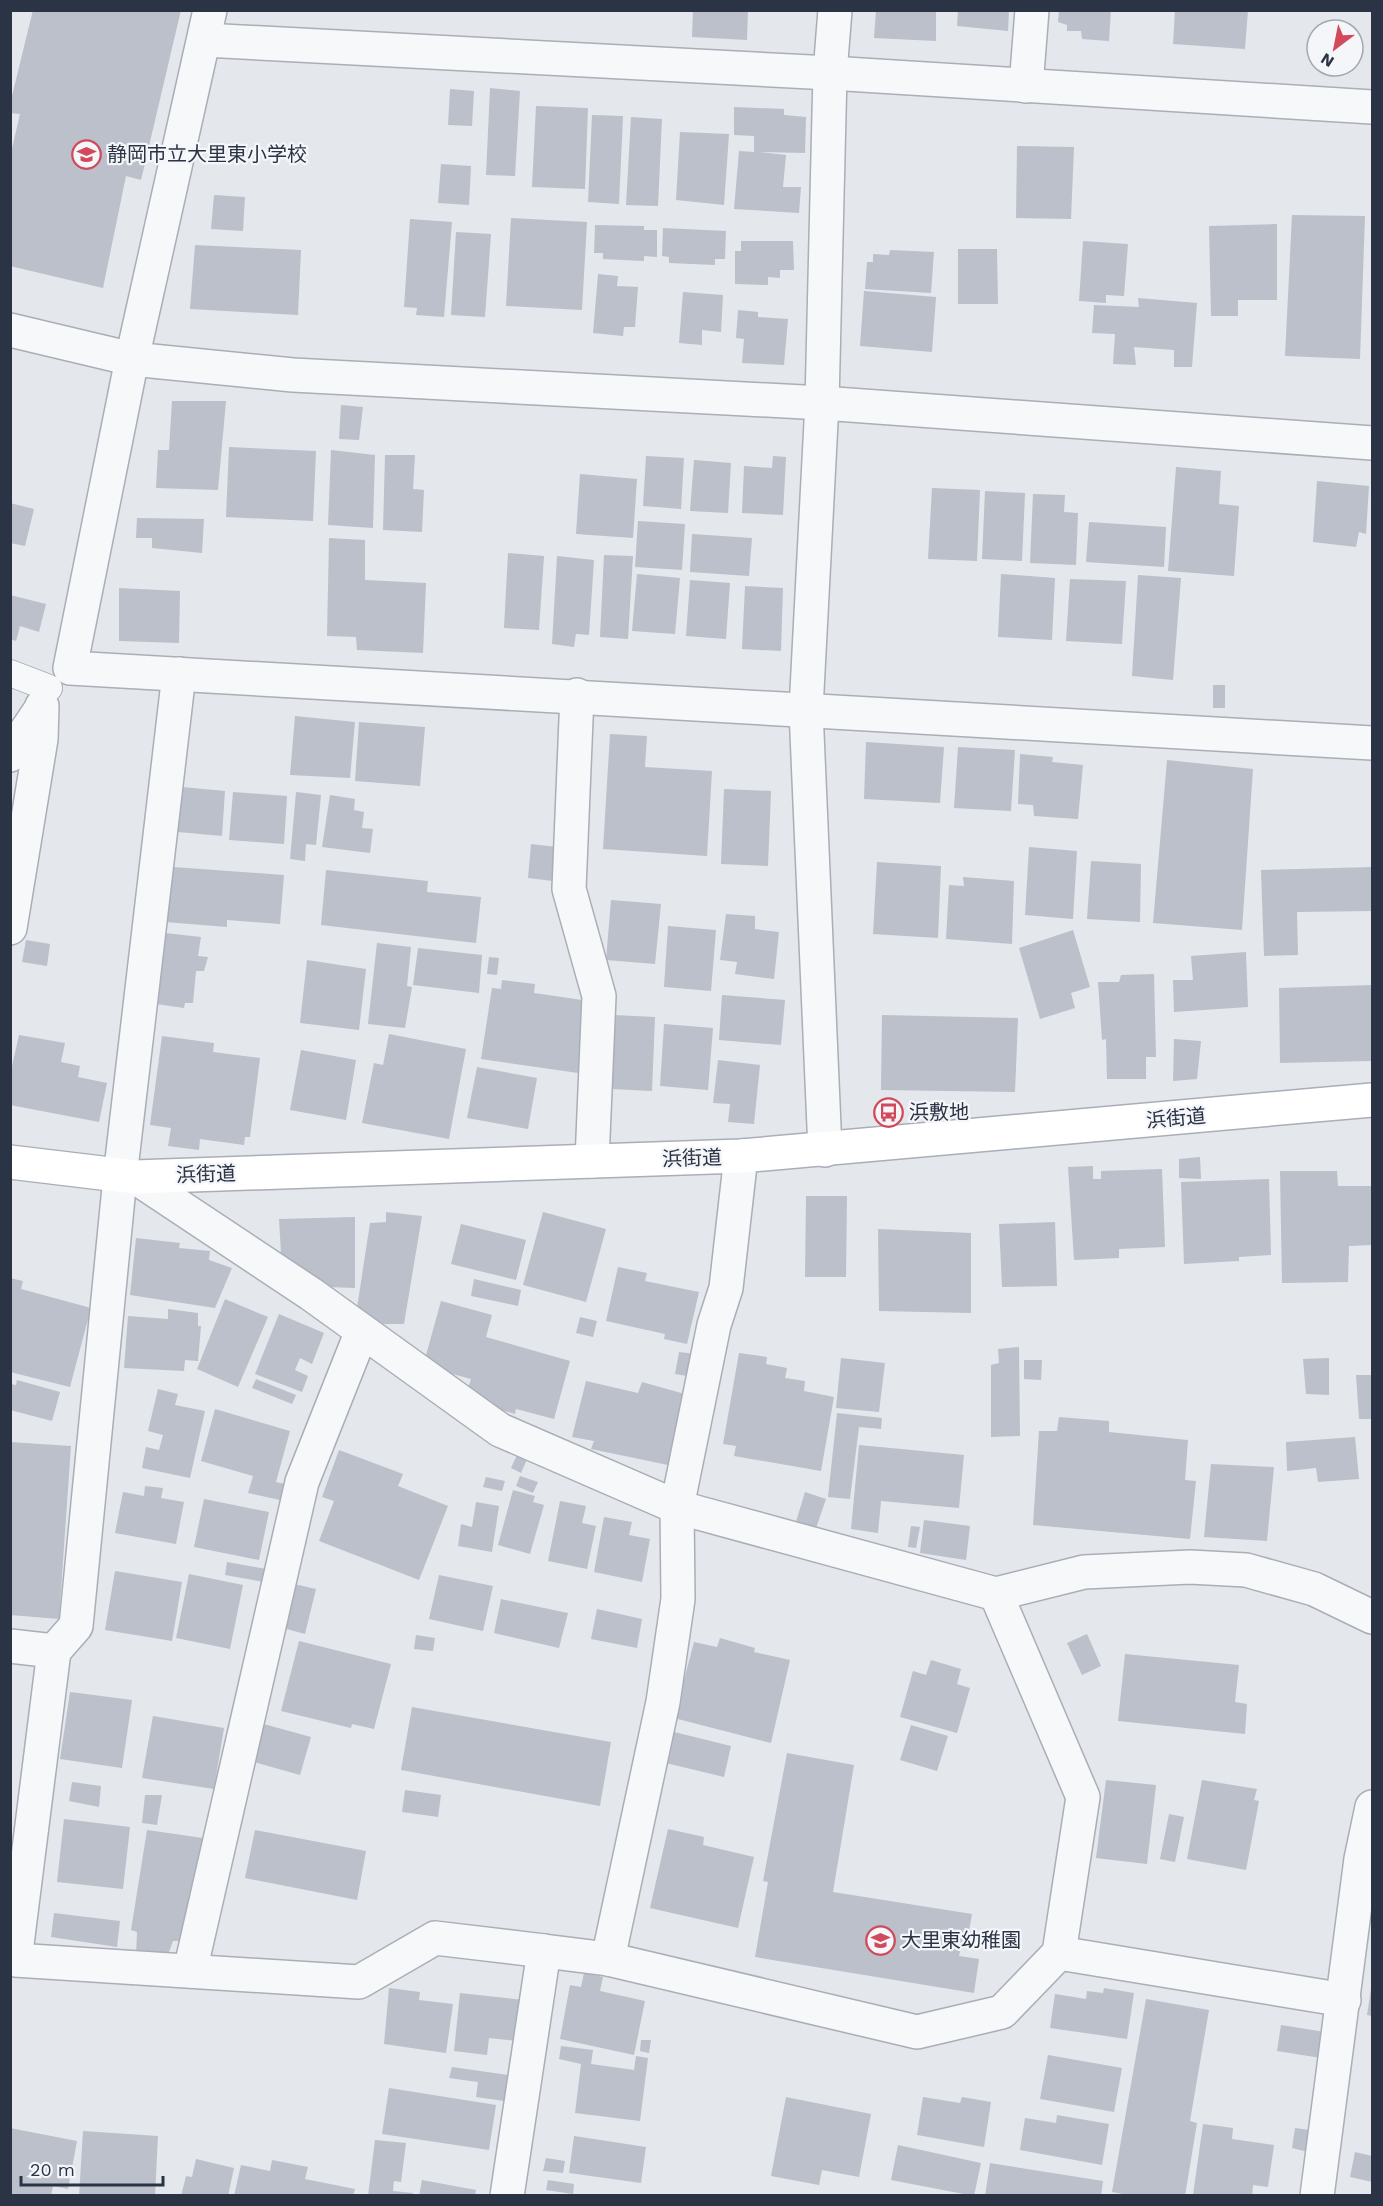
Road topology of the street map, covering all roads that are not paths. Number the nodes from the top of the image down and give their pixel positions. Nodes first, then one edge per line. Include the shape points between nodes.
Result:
1 (835, 10) edge
2 (1032, 10) edge
3 (207, 25) edge
4 (830, 73) junction
5 (1026, 86) junction
6 (1372, 107) edge
7 (10, 330) edge
8 (132, 359) junction
9 (822, 403) junction
10 (1372, 443) edge
11 (10, 673) edge
12 (179, 674) junction
13 (54, 687) junction
14 (577, 695) junction
15 (806, 710) junction
16 (1372, 743) edge
17 (10, 755) edge
18 (10, 928) edge
19 (1372, 1100) edge
20 (825, 1150) junction
21 (741, 1156) junction
22 (592, 1161) junction
23 (10, 1162) edge
24 (128, 1177) junction
25 (362, 1331) junction
26 (676, 1507) junction
27 (996, 1594) junction
28 (1372, 1617) edge
29 (10, 1646) edge
30 (54, 1651) junction
31 (1372, 1806) edge
32 (544, 1951) junction
33 (1059, 1953) junction
34 (608, 1959) junction
35 (190, 1971) junction
36 (1344, 2000) junction
37 (507, 2196) edge
38 (1317, 2196) edge

1 - 4 street
2 - 5 street
3 - 4 street
3 - 8 street
4 - 5 street
4 - 9 street
5 - 6 street
7 - 8 street
8 - 9 street via 293,375
8 - 13 street
9 - 10 street
9 - 15 street
11 - 13 lane
12 - 13 street
12 - 14 street
12 - 24 street
13 - 17 street
13 - 18 street via 41,740
14 - 15 street
14 - 22 street via 569,889 599,996
15 - 16 street
15 - 20 street
19 - 20 street, 浜街道
20 - 21 street, 浜街道
21 - 22 street, 浜街道
21 - 26 street via 726,1288 714,1325
22 - 24 street, 浜街道
23 - 24 street, 浜街道
24 - 25 street
24 - 30 street via 76,1626
25 - 26 street via 500,1430
25 - 35 street via 302,1482
26 - 27 street
26 - 34 street via 678,1599 663,1702
27 - 28 street via 1084,1572 1190,1567 1246,1570 1314,1589
27 - 33 street via 1083,1797
29 - 30 street
30 - 35 street via 15,1960
31 - 36 street via 1361,1859
32 - 34 street
32 - 35 street via 435,1938 359,1982
32 - 37 street
33 - 34 street via 1002,2012 917,2032
33 - 36 street
36 - 38 street

